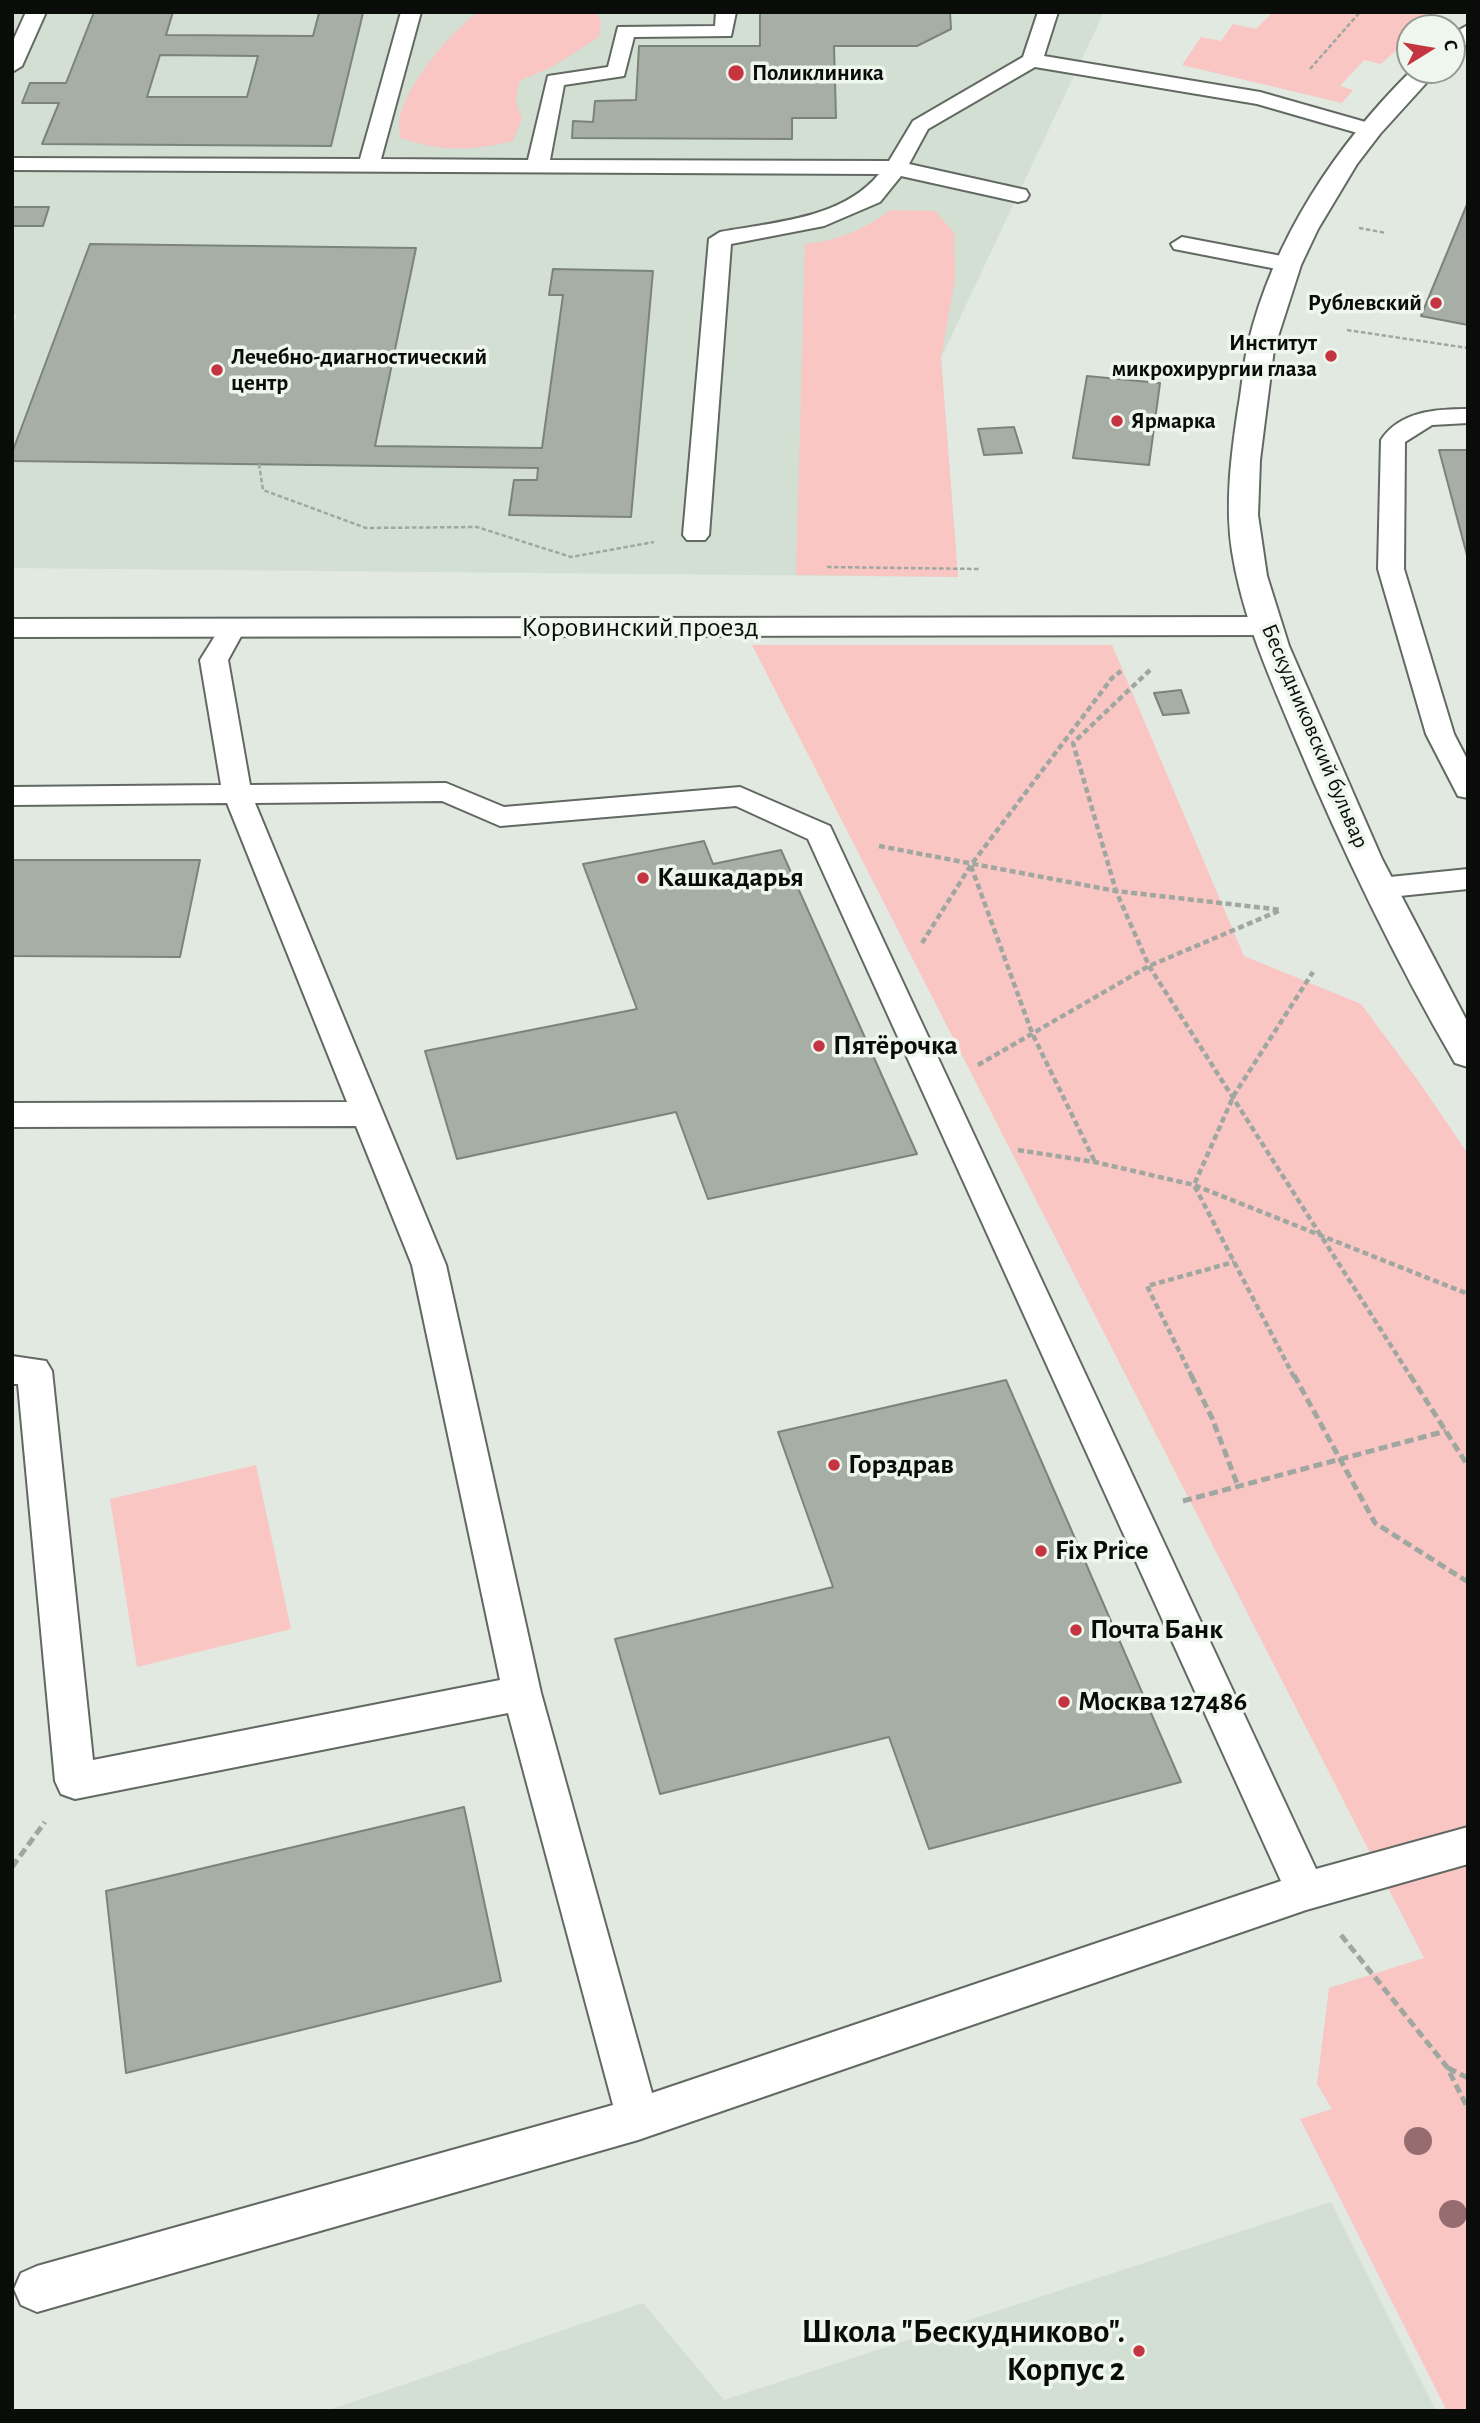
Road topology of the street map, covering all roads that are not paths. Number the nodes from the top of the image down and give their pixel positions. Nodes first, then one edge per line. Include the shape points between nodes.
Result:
1 (36, 12) edge
2 (411, 12) edge
3 (726, 12) edge
4 (1048, 12) edge
5 (1032, 60) junction
6 (12, 66) edge
7 (1412, 84) edge
8 (1368, 130) junction
9 (12, 164) edge
10 (369, 165) junction
11 (538, 166) junction
12 (896, 168) junction
13 (1018, 195) dead end
14 (1182, 244) dead end
15 (1287, 264) junction
16 (1468, 416) edge
17 (696, 535) road end
18 (1267, 626) junction
19 (12, 628) edge
20 (232, 629) junction
21 (1468, 789) edge
22 (237, 793) junction
23 (12, 796) edge
24 (1468, 878) edge
25 (1380, 888) junction
26 (1468, 1054) edge
27 (369, 1114) junction
28 (12, 1115) edge
29 (12, 1370) edge
30 (522, 1693) junction
31 (1468, 1845) edge
32 (1306, 1891) junction
33 (638, 2119) junction
34 (37, 2289) dead end

1 - 6 lane
2 - 10 lane
3 - 11 lane via 724,33 625,31 617,72 555,80
4 - 5 lane
5 - 8 lane via 1260,98
5 - 12 lane via 920,125
7 - 8 street, Бескудниковский бульвар
8 - 15 street, Бескудниковский бульвар via 1323,195
9 - 10 lane
10 - 11 lane
11 - 12 lane
12 - 13 lane
12 - 17 lane via 873,197 816,221 720,239
14 - 15 lane
15 - 18 street, Бескудниковский бульвар via 1262,343 1244,463 1247,553
16 - 21 lane via 1441,416 1409,424 1393,440 1391,569 1440,734
18 - 20 street, Коровинский проезд
18 - 25 street, Бескудниковский бульвар via 1340,806
19 - 20 street, Коровинский проезд
20 - 22 lane via 214,660
22 - 23 lane
22 - 27 lane
22 - 32 lane via 446,792 500,817 740,796 820,833
24 - 25 lane
25 - 26 street, Бескудниковский бульвар via 1422,977
27 - 28 lane
27 - 30 lane via 429,1265
29 - 30 lane via 34,1371 75,1781
30 - 33 lane
31 - 32 lane
32 - 33 lane
33 - 34 lane

